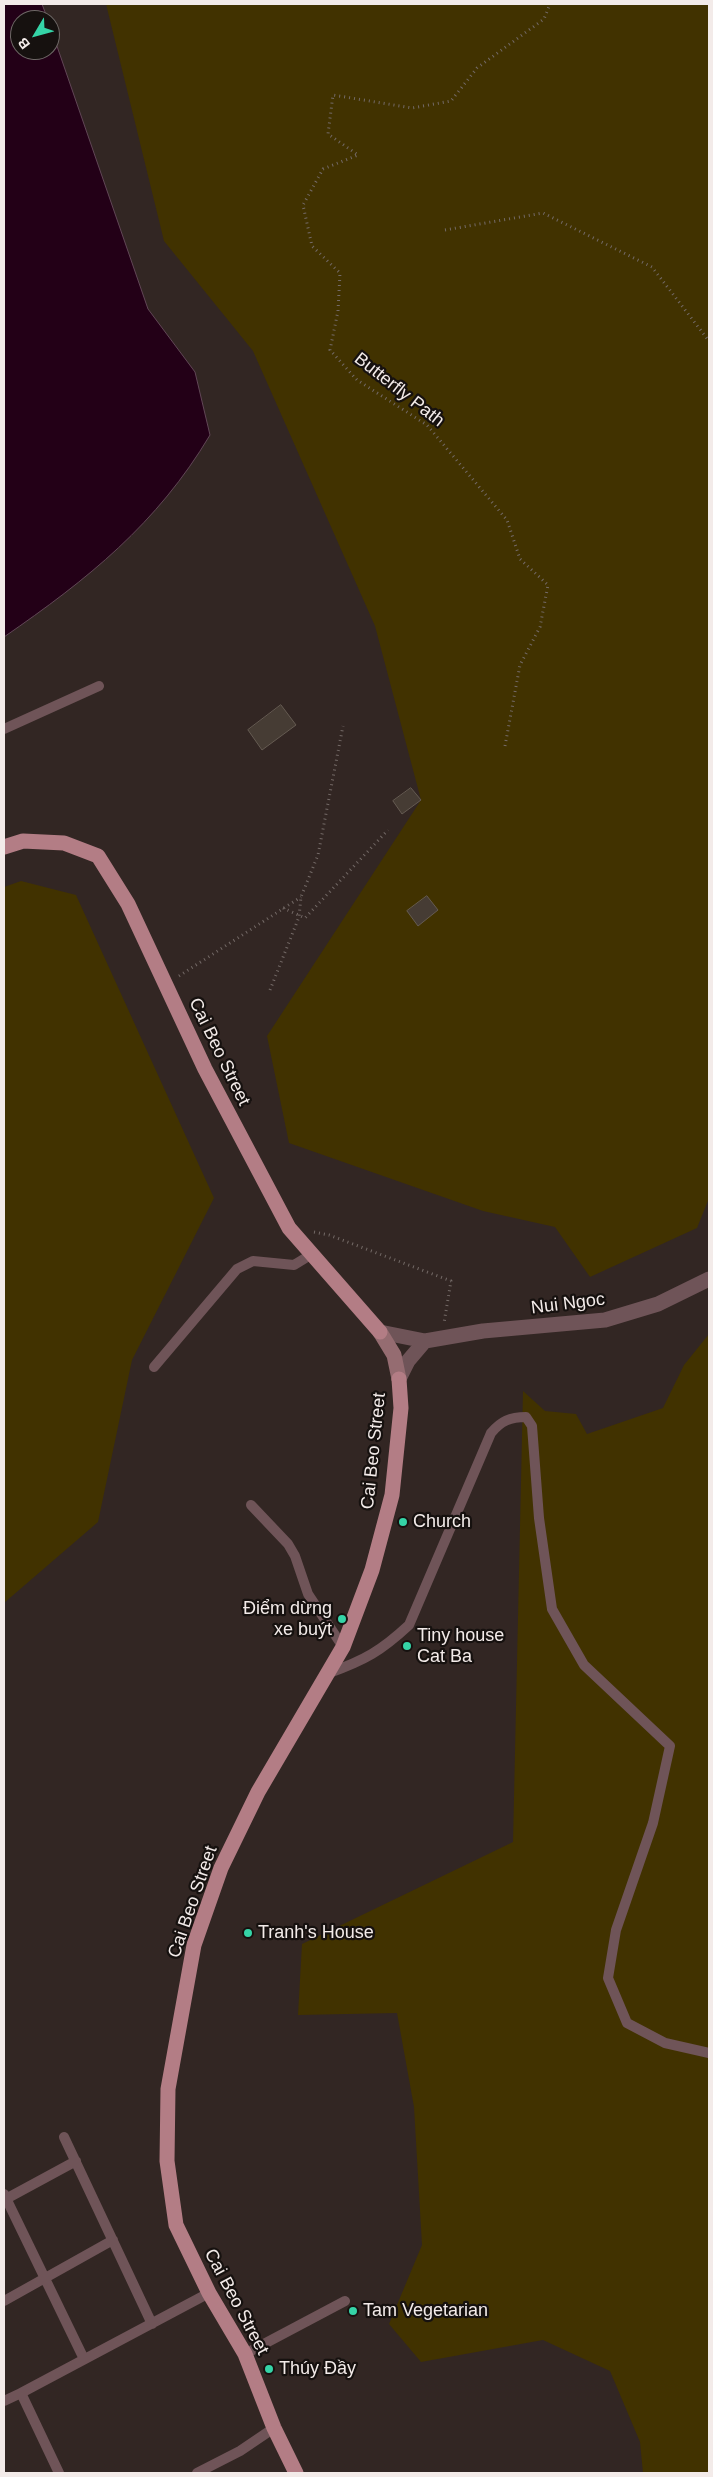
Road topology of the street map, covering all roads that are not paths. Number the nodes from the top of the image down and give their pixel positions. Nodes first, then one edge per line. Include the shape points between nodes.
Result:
1 (99, 686) dead end
2 (4, 730) edge
3 (4, 847) edge
4 (312, 1254) junction
5 (709, 1279) edge
6 (380, 1332) junction
7 (424, 1341) junction
8 (154, 1366) dead end
9 (399, 1379) junction
10 (251, 1505) dead end
11 (343, 1647) junction
12 (329, 1673) junction
13 (709, 2053) edge
14 (64, 2137) dead end
15 (76, 2161) junction
16 (5, 2198) edge
17 (113, 2240) junction
18 (45, 2279) junction
19 (209, 2293) junction
20 (4, 2301) edge
21 (345, 2301) dead end
22 (152, 2324) junction
23 (244, 2354) junction
24 (84, 2359) junction
25 (21, 2393) junction
26 (4, 2400) edge
27 (274, 2428) junction
28 (59, 2473) edge
29 (197, 2473) edge
30 (296, 2473) edge

1 - 2 lane
3 - 4 main road, Cai Beo Street via 23,841 64,843 98,856 128,904 205,1069 289,1228
4 - 6 main road, Cai Beo Street
4 - 8 lane via 294,1265 253,1261 237,1270
5 - 7 street, Nui Ngoc via 658,1304 605,1320 483,1331
6 - 7 street
6 - 9 main road, Cai Beo Street via 394,1355
7 - 9 street, Cai Beo Street
9 - 11 main road, Cai Beo Street via 401,1408 392,1495 372,1570
10 - 11 lane via 288,1544 308,1594
11 - 12 main road, Cai Beo Street
12 - 13 lane via 361,1662 383,1649 409,1625 491,1433 504,1421 526,1417 532,1426 539,1518 552,1609 584,1665 670,1746 653,1823 616,1930 608,1978 627,2023 665,2043
12 - 19 main road, Cai Beo Street via 258,1792 220,1868 194,1945 168,2089 167,2161 176,2225
14 - 15 lane
15 - 16 lane
15 - 17 lane
16 - 18 lane
17 - 18 lane
17 - 22 lane
18 - 20 lane
18 - 24 lane
19 - 22 lane
19 - 23 main road, Cai Beo Street
21 - 23 lane
22 - 24 lane
23 - 27 main road, Cai Beo Street
24 - 25 lane
25 - 26 lane
25 - 28 lane
27 - 29 lane via 240,2451
27 - 30 main road, Cai Beo Street

